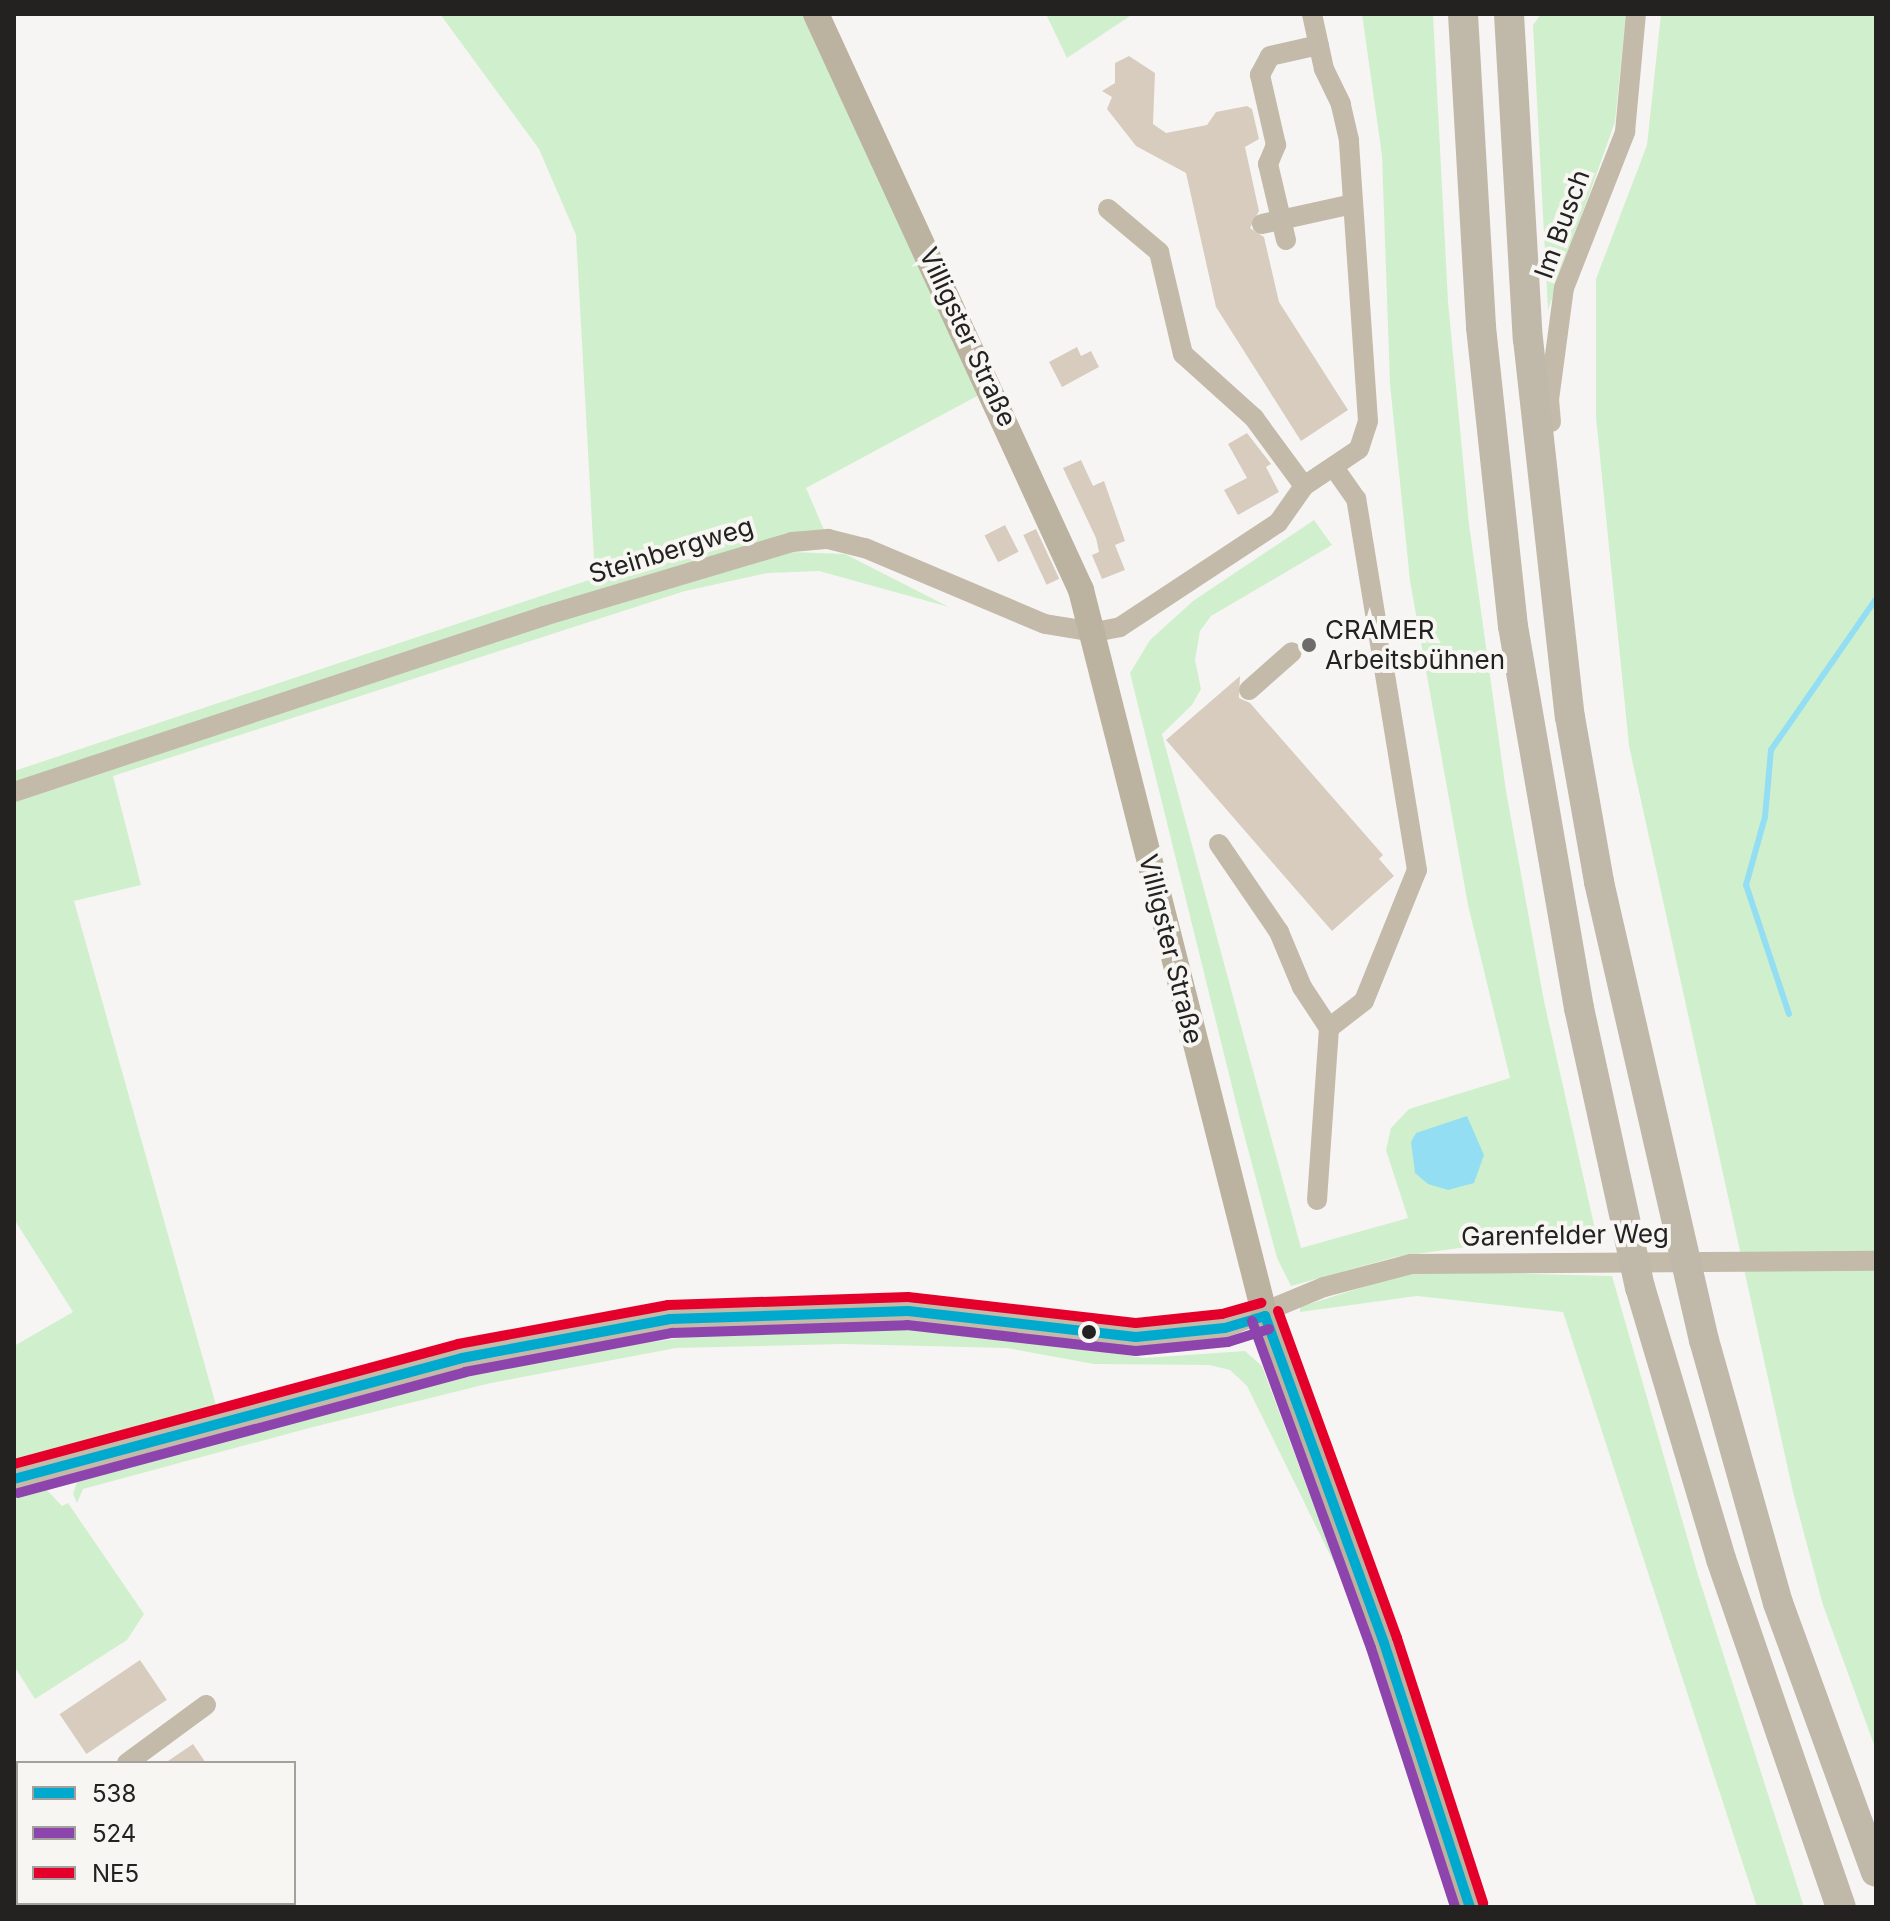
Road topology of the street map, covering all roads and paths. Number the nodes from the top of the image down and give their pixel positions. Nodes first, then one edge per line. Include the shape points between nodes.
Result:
1 (816, 14) edge
2 (1312, 14) edge
3 (1463, 14) edge
4 (1509, 14) edge
5 (1636, 14) edge
6 (1319, 45) junction
7 (1353, 204) junction
8 (1108, 209) dead end
9 (1262, 224) dead end
10 (1286, 240) dead end
11 (1334, 467) junction
12 (1304, 486) junction
13 (1550, 549) junction
14 (1095, 632) junction
15 (1292, 652) dead end
16 (1249, 690) dead end
17 (14, 792) edge
18 (1219, 844) dead end
19 (1329, 1028) junction
20 (1317, 1200) dead end
21 (1876, 1261) edge
22 (1265, 1316) junction
23 (14, 1479) edge
24 (206, 1705) dead end
25 (130, 1761) edge
26 (1876, 1872) edge
27 (1470, 1907) edge
28 (1841, 1907) edge

1 - 14 main road, Villigster Straße via 1066,547
2 - 6 street
3 - 28 highway via 1481,327 1513,626 1579,1008 1640,1287 1721,1559
4 - 13 highway via 1528,339
5 - 13 street, Im Busch via 1625,132 1564,288 1549,400 1558,496
6 - 7 street via 1349,140
6 - 10 street via 1270,56 1260,75 1276,145 1268,164
7 - 9 street
7 - 11 street via 1368,421 1359,449
8 - 12 street via 1159,252 1183,354 1254,418
11 - 12 street
11 - 19 street via 1356,499 1417,870 1364,1001
12 - 14 street, Steinbergweg via 1278,523 1120,627
13 - 26 highway via 1570,717 1599,882 1684,1257 1778,1603
14 - 17 street, Steinbergweg via 1045,624 865,548 828,539 792,542 544,616
14 - 22 main road, Villigster Straße
15 - 16 street
18 - 19 street via 1279,932 1302,987
19 - 20 street
21 - 22 street, Garenfelder Weg via 1411,1264 1324,1287
22 - 23 street, Garenfelder Weg via 1225,1328 1136,1337 908,1311 670,1319 462,1358
22 - 27 main road, Villigster Straße via 1398,1684
24 - 25 street

